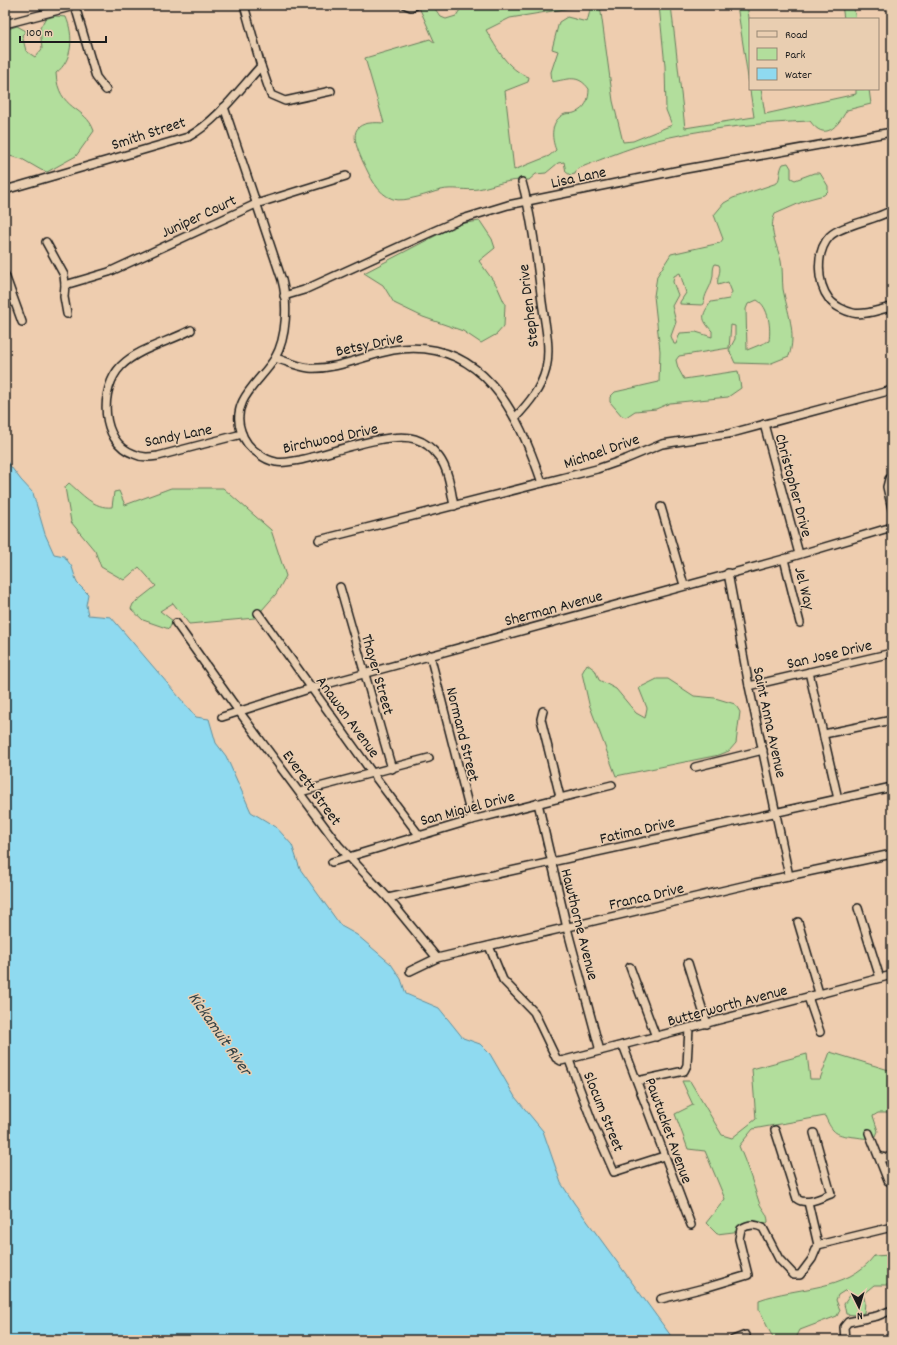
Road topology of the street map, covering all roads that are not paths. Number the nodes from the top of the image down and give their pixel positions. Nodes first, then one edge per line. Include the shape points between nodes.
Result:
1 (76, 5) edge
2 (244, 5) edge
3 (406, 5) edge
4 (416, 5) edge
5 (5, 24) edge
6 (261, 66) junction
7 (106, 90) dead end
8 (331, 91) dead end
9 (224, 107) junction
10 (892, 132) edge
11 (346, 176) dead end
12 (522, 182) dead end
13 (5, 190) edge
14 (528, 200) junction
15 (256, 204) junction
16 (892, 210) edge
17 (46, 242) dead end
18 (5, 275) edge
19 (65, 285) junction
20 (284, 296) junction
21 (892, 307) edge
22 (67, 314) dead end
23 (22, 322) dead end
24 (191, 330) dead end
25 (275, 358) junction
26 (892, 390) edge
27 (515, 418) junction
28 (764, 424) junction
29 (242, 434) junction
30 (892, 477) edge
31 (542, 483) junction
32 (454, 506) junction
33 (661, 507) dead end
34 (892, 510) edge
35 (892, 527) edge
36 (320, 540) dead end
37 (800, 554) junction
38 (784, 559) junction
39 (728, 573) junction
40 (684, 585) junction
41 (340, 587) dead end
42 (258, 613) dead end
43 (176, 623) dead end
44 (800, 623) dead end
45 (892, 653) edge
46 (430, 655) junction
47 (809, 672) junction
48 (363, 674) junction
49 (749, 686) junction
50 (312, 688) junction
51 (238, 710) junction
52 (543, 711) dead end
53 (222, 717) dead end
54 (892, 720) edge
55 (824, 734) junction
56 (763, 750) junction
57 (429, 758) dead end
58 (695, 767) dead end
59 (392, 769) junction
60 (373, 774) junction
61 (612, 785) dead end
62 (892, 787) edge
63 (300, 792) junction
64 (560, 798) junction
65 (838, 799) junction
66 (538, 803) junction
67 (776, 812) junction
68 (472, 820) junction
69 (419, 835) junction
70 (892, 854) edge
71 (348, 856) junction
72 (332, 862) dead end
73 (551, 862) junction
74 (789, 876) junction
75 (388, 898) junction
76 (858, 908) dead end
77 (798, 922) dead end
78 (567, 928) junction
79 (489, 946) junction
80 (437, 958) junction
81 (688, 963) dead end
82 (630, 967) dead end
83 (410, 971) dead end
84 (892, 975) edge
85 (880, 978) junction
86 (819, 993) junction
87 (808, 997) junction
88 (707, 1024) junction
89 (689, 1028) junction
90 (820, 1032) dead end
91 (656, 1037) junction
92 (623, 1045) junction
93 (600, 1051) junction
94 (569, 1060) junction
95 (637, 1082) junction
96 (775, 1130) dead end
97 (814, 1133) dead end
98 (869, 1133) dead end
99 (664, 1156) junction
100 (879, 1156) junction
101 (892, 1156) edge
102 (888, 1181) dead end
103 (808, 1202) junction
104 (691, 1226) dead end
105 (892, 1227) edge
106 (818, 1245) junction
107 (661, 1299) dead end
108 (892, 1310) edge
109 (746, 1335) dead end
110 (733, 1340) edge
111 (845, 1340) edge

1 - 5 street
1 - 7 street via 96,77
2 - 6 street
3 - 4 street
6 - 8 street via 269,91 279,100 285,101
6 - 9 street, Smith Street
9 - 13 street, Smith Street via 188,137
9 - 15 street, Birchwood Drive
10 - 14 street, Lisa Lane via 672,171
11 - 15 street, Juniper Court
12 - 14 street, Stephen Drive
14 - 20 street, Lisa Lane via 459,220 304,290
14 - 27 street, Stephen Drive via 547,356 546,369 539,387
15 - 19 street, Juniper Court via 109,272
15 - 20 street, Birchwood Drive via 282,280
16 - 21 street via 838,230 829,236 819,264 823,289 830,301 842,309 863,313
17 - 19 street via 64,275
18 - 23 street
19 - 22 street
20 - 25 street, Birchwood Drive via 283,332
24 - 29 street, Sandy Lane via 139,353 116,372 107,390 105,403 111,431 125,450 145,457 158,456
25 - 27 street, Betsy Drive via 311,368 408,348 446,353 464,361 482,374
25 - 29 street, Birchwood Drive via 245,395 240,406 239,422
26 - 28 street, Michael Drive
27 - 31 street, Betsy Drive via 531,450
28 - 31 street, Michael Drive via 728,434 662,444 612,464
28 - 37 street, Christopher Drive
29 - 32 street, Birchwood Drive via 252,449 276,463 306,459 393,437 416,439 440,458
30 - 34 street via 887,487
31 - 32 street, Michael Drive
32 - 36 street, Michael Drive
33 - 40 street
35 - 37 street, Sherman Avenue
37 - 38 street, Sherman Avenue
38 - 39 street, Sherman Avenue
38 - 44 street, Jel Way
39 - 40 street, Sherman Avenue
39 - 49 street, Saint Anna Avenue
40 - 46 street, Sherman Avenue
41 - 48 street, Thayer Street
42 - 50 street, Anawan Avenue
43 - 51 street, Everett Street
45 - 47 street, San Jose Drive
46 - 48 street, Sherman Avenue
46 - 68 street, Normand Street
47 - 49 street, San Jose Drive
47 - 55 street
48 - 50 street, Sherman Avenue
48 - 59 street, Thayer Street
49 - 56 street, Saint Anna Avenue
50 - 51 street, Sherman Avenue
50 - 60 street, Anawan Avenue
51 - 53 street, Sherman Avenue
51 - 63 street, Everett Street
52 - 64 street via 541,719
54 - 55 street
55 - 65 street
56 - 58 street
56 - 67 street, Saint Anna Avenue
57 - 59 street
59 - 60 street
60 - 63 street
60 - 69 street, Anawan Avenue
61 - 64 street, San Miguel Drive
62 - 65 street, Fatima Drive
63 - 71 street, Everett Street
64 - 66 street, San Miguel Drive
65 - 67 street, Fatima Drive
66 - 68 street, San Miguel Drive
66 - 73 street, Hawthorne Avenue
67 - 73 street, Fatima Drive
67 - 74 street, Saint Anna Avenue
68 - 69 street, San Miguel Drive
69 - 71 street, San Miguel Drive
70 - 74 street, Franca Drive
71 - 72 street, San Miguel Drive
71 - 75 street, Everett Street
73 - 75 street, Fatima Drive
73 - 78 street, Hawthorne Avenue
74 - 78 street, Franca Drive
75 - 80 street, Everett Street
76 - 85 street
77 - 86 street
78 - 79 street, Franca Drive
78 - 93 street, Hawthorne Avenue
79 - 80 street, Franca Drive
79 - 94 street via 503,980 534,1012 556,1058 561,1061
80 - 83 street, Franca Drive
81 - 88 street
82 - 91 street
84 - 85 street, Butterworth Avenue
85 - 86 street, Butterworth Avenue
86 - 87 street, Butterworth Avenue
87 - 88 street, Butterworth Avenue
87 - 90 street
88 - 89 street, Butterworth Avenue
89 - 91 street, Butterworth Avenue
89 - 95 street via 684,1070
91 - 92 street, Butterworth Avenue
92 - 93 street, Butterworth Avenue
92 - 95 street, Pawtucket Avenue
93 - 94 street, Butterworth Avenue
94 - 99 street, Slocum Street via 614,1172
95 - 99 street, Pawtucket Avenue
96 - 103 street via 798,1199 801,1202
97 - 103 street via 831,1194
98 - 100 street
99 - 104 street, Pawtucket Avenue
100 - 101 street
100 - 102 street
103 - 106 street
105 - 106 street
106 - 107 street via 804,1270 800,1275 794,1275 779,1260 763,1228 745,1226 741,1229 739,1239 748,1275
108 - 111 street via 848,1322 844,1327
109 - 110 street

